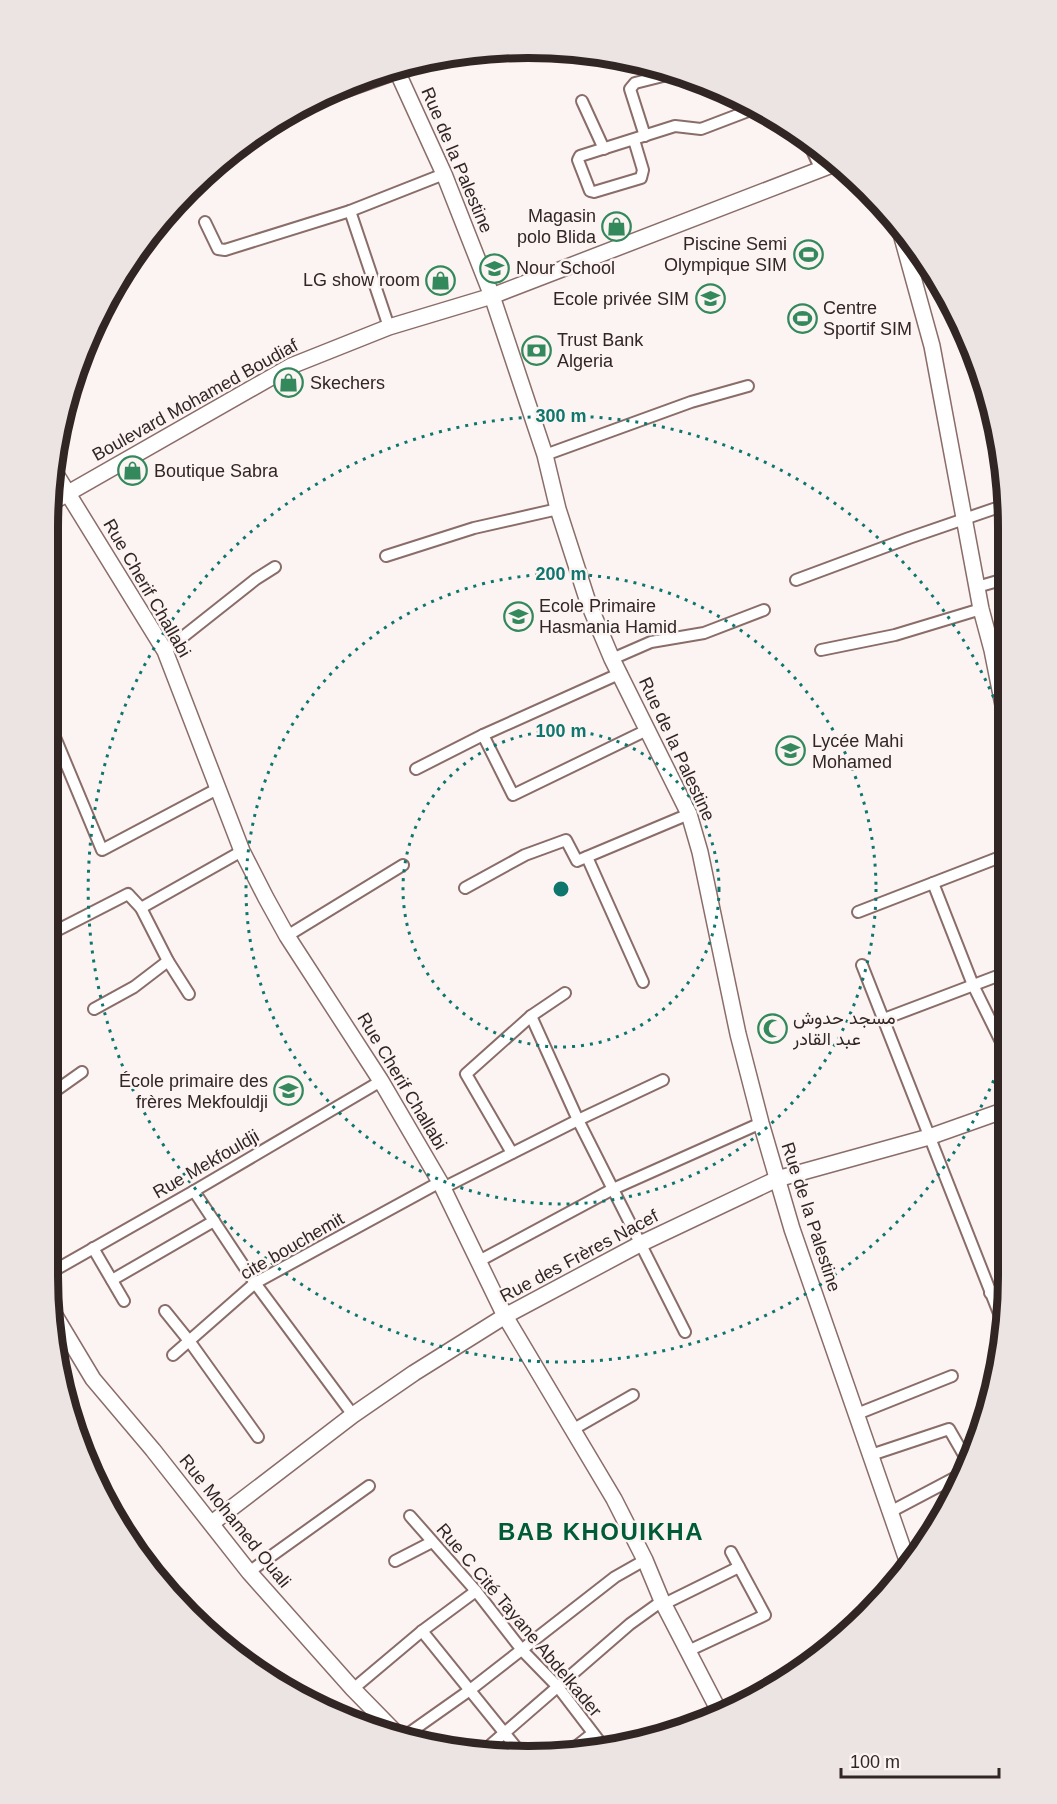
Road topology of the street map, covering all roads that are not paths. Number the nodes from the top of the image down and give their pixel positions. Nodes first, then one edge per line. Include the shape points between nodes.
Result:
1 (400, 77) edge
2 (658, 77) edge
3 (582, 101) dead end
4 (746, 112) edge
5 (645, 136) junction
6 (634, 140) junction
7 (604, 149) junction
8 (815, 156) edge
9 (828, 167) edge
10 (821, 170) junction
11 (444, 174) junction
12 (350, 211) junction
13 (204, 222) dead end
14 (905, 247) edge
15 (492, 296) junction
16 (389, 327) junction
17 (748, 386) dead end
18 (545, 455) junction
19 (62, 482) edge
20 (69, 494) junction
21 (60, 499) edge
22 (558, 508) junction
23 (998, 508) edge
24 (964, 519) junction
25 (386, 556) dead end
26 (275, 567) dead end
27 (796, 580) dead end
28 (999, 581) edge
29 (977, 587) junction
30 (981, 609) junction
31 (764, 610) dead end
32 (999, 648) edge
33 (821, 650) dead end
34 (992, 650) junction
35 (165, 651) junction
36 (612, 659) junction
37 (621, 673) junction
38 (999, 685) edge
39 (647, 730) junction
40 (483, 735) junction
41 (58, 745) edge
42 (416, 769) dead end
43 (219, 788) junction
44 (689, 814) junction
45 (242, 851) junction
46 (587, 857) junction
47 (999, 858) edge
48 (403, 865) dead end
49 (933, 884) junction
50 (465, 888) dead end
51 (141, 909) junction
52 (858, 912) dead end
53 (58, 930) edge
54 (287, 936) junction
55 (168, 961) junction
56 (862, 965) dead end
57 (999, 975) edge
58 (643, 982) dead end
59 (974, 985) junction
60 (565, 993) dead end
61 (189, 994) dead end
62 (94, 1009) dead end
63 (531, 1016) junction
64 (884, 1019) junction
65 (999, 1037) edge
66 (82, 1072) dead end
67 (663, 1080) dead end
68 (381, 1081) junction
69 (58, 1089) edge
70 (999, 1112) edge
71 (578, 1120) junction
72 (760, 1123) junction
73 (929, 1137) junction
74 (512, 1153) junction
75 (777, 1179) junction
76 (442, 1185) junction
77 (613, 1189) junction
78 (195, 1191) junction
79 (214, 1221) junction
80 (640, 1244) junction
81 (93, 1248) junction
82 (479, 1261) junction
83 (58, 1268) edge
84 (112, 1280) junction
85 (255, 1283) junction
86 (998, 1290) edge
87 (990, 1293) junction
88 (124, 1301) dead end
89 (997, 1309) edge
90 (165, 1311) dead end
91 (505, 1316) junction
92 (62, 1327) edge
93 (684, 1332) dead end
94 (190, 1342) junction
95 (173, 1355) dead end
96 (952, 1376) dead end
97 (633, 1395) dead end
98 (353, 1414) junction
99 (857, 1414) junction
100 (572, 1430) junction
101 (258, 1437) dead end
102 (963, 1454) edge
103 (871, 1455) junction
104 (952, 1479) edge
105 (369, 1486) dead end
106 (890, 1512) junction
107 (410, 1516) dead end
108 (212, 1523) junction
109 (432, 1542) junction
110 (731, 1552) dead end
111 (905, 1556) edge
112 (645, 1560) junction
113 (395, 1561) dead end
114 (739, 1567) junction
115 (249, 1572) junction
116 (476, 1591) junction
117 (663, 1602) junction
118 (422, 1631) junction
119 (522, 1650) junction
120 (688, 1651) junction
121 (558, 1687) junction
122 (353, 1689) junction
123 (470, 1690) junction
124 (716, 1706) edge
125 (388, 1724) edge
126 (413, 1730) edge
127 (505, 1733) junction
128 (592, 1734) junction
129 (597, 1740) edge
130 (582, 1742) edge
131 (492, 1743) edge
132 (514, 1745) edge

1 - 11 street, Rue de la Palestine
2 - 5 street via 635,83 630,89
3 - 7 street
4 - 5 street via 701,129 675,126
5 - 6 street
6 - 7 street
6 - 7 street via 643,170 641,178 592,192 578,158
8 - 10 street
9 - 10 street, Boulevard Mohamed Boudiaf
10 - 15 street, Boulevard Mohamed Boudiaf
11 - 12 street
11 - 15 street, Rue de la Palestine
12 - 13 street via 222,251
12 - 16 street
14 - 24 street via 932,346
15 - 16 street, Boulevard Mohamed Boudiaf
15 - 18 street, Rue de la Palestine
16 - 20 street, Boulevard Mohamed Boudiaf via 291,366
17 - 18 street via 691,402
18 - 22 street, Rue de la Palestine
19 - 20 street, Rue Cherif Challabi
20 - 21 street, Boulevard Mohamed Boudiaf
20 - 35 street, Rue Cherif Challabi
22 - 25 street via 474,528
22 - 36 street, Rue de la Palestine via 588,602
23 - 24 street
24 - 27 street
24 - 29 street
26 - 35 street
28 - 29 street
29 - 30 street
30 - 33 street via 895,635
30 - 34 street
31 - 36 street via 704,633 651,642
32 - 34 street
34 - 38 street
35 - 43 street, Rue Cherif Challabi
36 - 37 street, Rue de la Palestine
37 - 39 street, Rue de la Palestine
37 - 40 street
39 - 40 street via 513,795
39 - 44 street, Rue de la Palestine
40 - 42 street
41 - 43 street via 102,850
43 - 45 street, Rue Cherif Challabi
44 - 46 street
44 - 72 street, Rue de la Palestine
45 - 51 street
45 - 54 street, Rue Cherif Challabi
46 - 50 street via 577,861 566,840 525,855
46 - 58 street
47 - 49 street
48 - 54 street
49 - 52 street
49 - 59 street
51 - 53 street via 128,894
51 - 55 street
54 - 68 street, Rue Cherif Challabi
55 - 61 street
55 - 62 street via 134,987
56 - 64 street
57 - 59 street
59 - 64 street
59 - 65 street
60 - 63 street
63 - 71 street
63 - 74 street via 465,1074
64 - 73 street
66 - 69 street
67 - 71 street, cite bouchemit
68 - 76 street, Rue Cherif Challabi
68 - 78 street, Rue Mekfouldji
70 - 73 street, Rue des Frères Nacef
71 - 74 street, cite bouchemit
71 - 77 street
72 - 75 street, Rue de la Palestine
72 - 77 street
73 - 75 street, Rue des Frères Nacef
73 - 87 street
74 - 76 street, cite bouchemit
75 - 80 street, Rue des Frères Nacef
75 - 99 street, Rue de la Palestine
76 - 82 street, Rue Cherif Challabi
76 - 85 street, cite bouchemit
77 - 80 street
77 - 82 street
78 - 79 street
78 - 81 street, Rue Mekfouldji
79 - 84 street
79 - 85 street
80 - 91 street, Rue des Frères Nacef
80 - 93 street
81 - 83 street, Rue Mekfouldji
81 - 84 street
82 - 91 street, Rue Cherif Challabi
84 - 88 street
85 - 94 street, cite bouchemit
85 - 98 street
86 - 87 street
87 - 89 street
90 - 94 street
91 - 98 street, Rue des Frères Nacef
91 - 100 street, Rue Cherif Challabi
92 - 108 street, Rue Mohamed Ouali via 93,1379
94 - 95 street, cite bouchemit
94 - 101 street
96 - 99 street
97 - 100 street
98 - 108 street, Rue des Frères Nacef
99 - 103 street, Rue de la Palestine
100 - 112 street, Rue Cherif Challabi
102 - 103 street via 949,1429
103 - 106 street, Rue de la Palestine
104 - 106 street
105 - 115 street
106 - 111 street, Rue de la Palestine
107 - 109 street, Rue C Cité Tayane Abdelkader
108 - 115 street, Rue Mohamed Ouali
109 - 113 street
109 - 116 street, Rue C Cité Tayane Abdelkader
110 - 114 street
112 - 117 street, Rue Cherif Challabi
112 - 119 street via 615,1577
114 - 117 street
114 - 120 street via 765,1615
115 - 122 street, Rue Mohamed Ouali
116 - 118 street
116 - 119 street, Rue C Cité Tayane Abdelkader
117 - 120 street, Rue Cherif Challabi
117 - 121 street via 630,1624
118 - 122 street
118 - 123 street
119 - 121 street, Rue C Cité Tayane Abdelkader
119 - 123 street
120 - 124 street, Rue Cherif Challabi
121 - 127 street
121 - 128 street, Rue C Cité Tayane Abdelkader
122 - 125 street, Rue Mohamed Ouali
123 - 126 street
123 - 127 street
127 - 131 street
127 - 132 street
128 - 129 street, Rue C Cité Tayane Abdelkader
128 - 130 street

